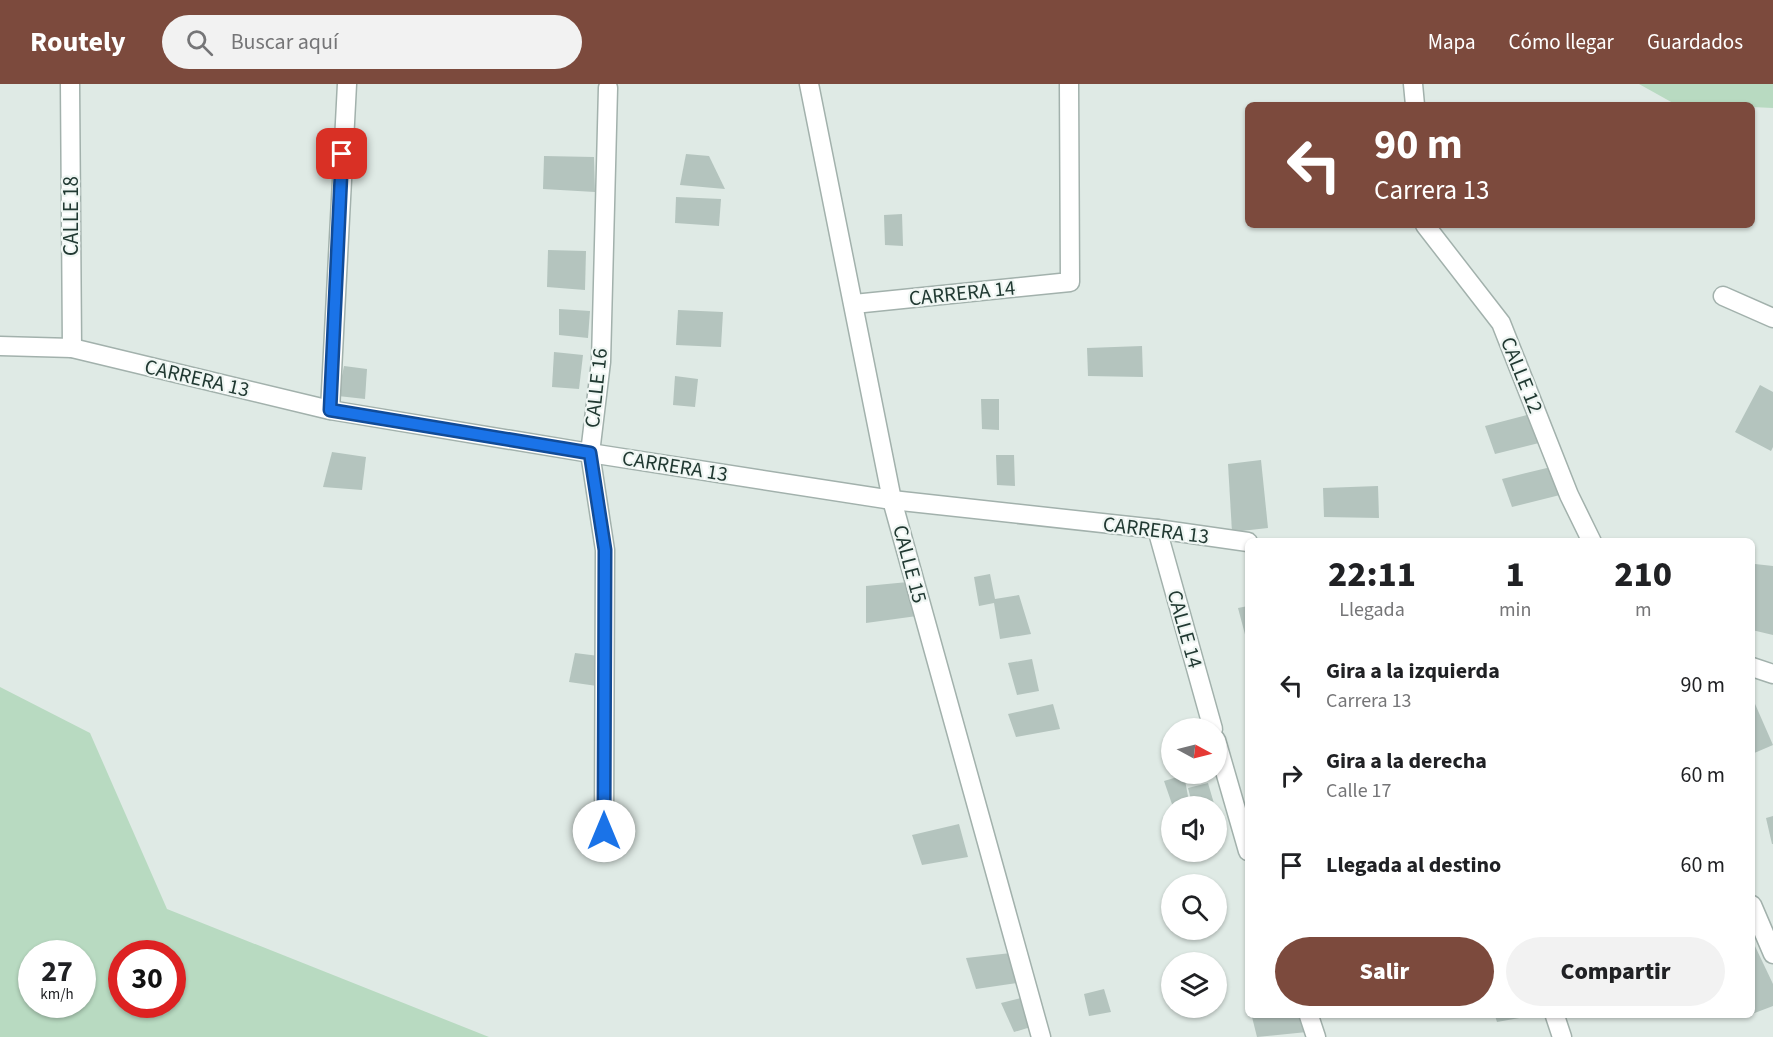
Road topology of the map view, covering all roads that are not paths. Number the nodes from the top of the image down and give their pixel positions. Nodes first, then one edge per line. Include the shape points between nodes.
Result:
1 (70, 84) edge
2 (347, 84) edge
3 (809, 84) edge
4 (1070, 84) edge
5 (1413, 84) edge
6 (608, 88) dead end
7 (1415, 102) edge
8 (1427, 228) edge
9 (1723, 296) dead end
10 (854, 304) junction
11 (1773, 318) edge
12 (0, 346) edge
13 (72, 348) junction
14 (330, 410) junction
15 (590, 453) junction
16 (892, 500) junction
17 (1157, 529) junction
18 (1590, 538) edge
19 (1245, 542) edge
20 (1755, 668) edge
21 (1773, 674) edge
22 (1210, 718) edge
23 (1227, 778) edge
24 (604, 831) dead end
25 (1245, 840) edge
26 (1755, 912) edge
27 (1773, 954) edge
28 (1311, 1018) edge
29 (1556, 1018) edge
30 (1041, 1037) edge
31 (1316, 1037) edge
32 (1562, 1037) edge

1 - 13 street, CALLE 18
2 - 14 street
3 - 10 street, CALLE 15
4 - 10 street, CARRERA 14 via 1070,282
5 - 7 street
6 - 15 street, CALLE 16 via 601,362
8 - 18 street, CALLE 12 via 1501,322 1569,495
9 - 11 street
10 - 16 street, CALLE 15
12 - 13 street, CARRERA 13
13 - 14 street, CARRERA 13
14 - 15 street, CARRERA 13
15 - 16 street, CARRERA 13
15 - 24 street, CALLE 16 via 605,550
16 - 17 street, CARRERA 13
16 - 30 street, CALLE 15
17 - 19 street, CARRERA 13
17 - 22 street, CALLE 14
20 - 21 street
23 - 25 street
26 - 27 street
28 - 31 street
29 - 32 street

